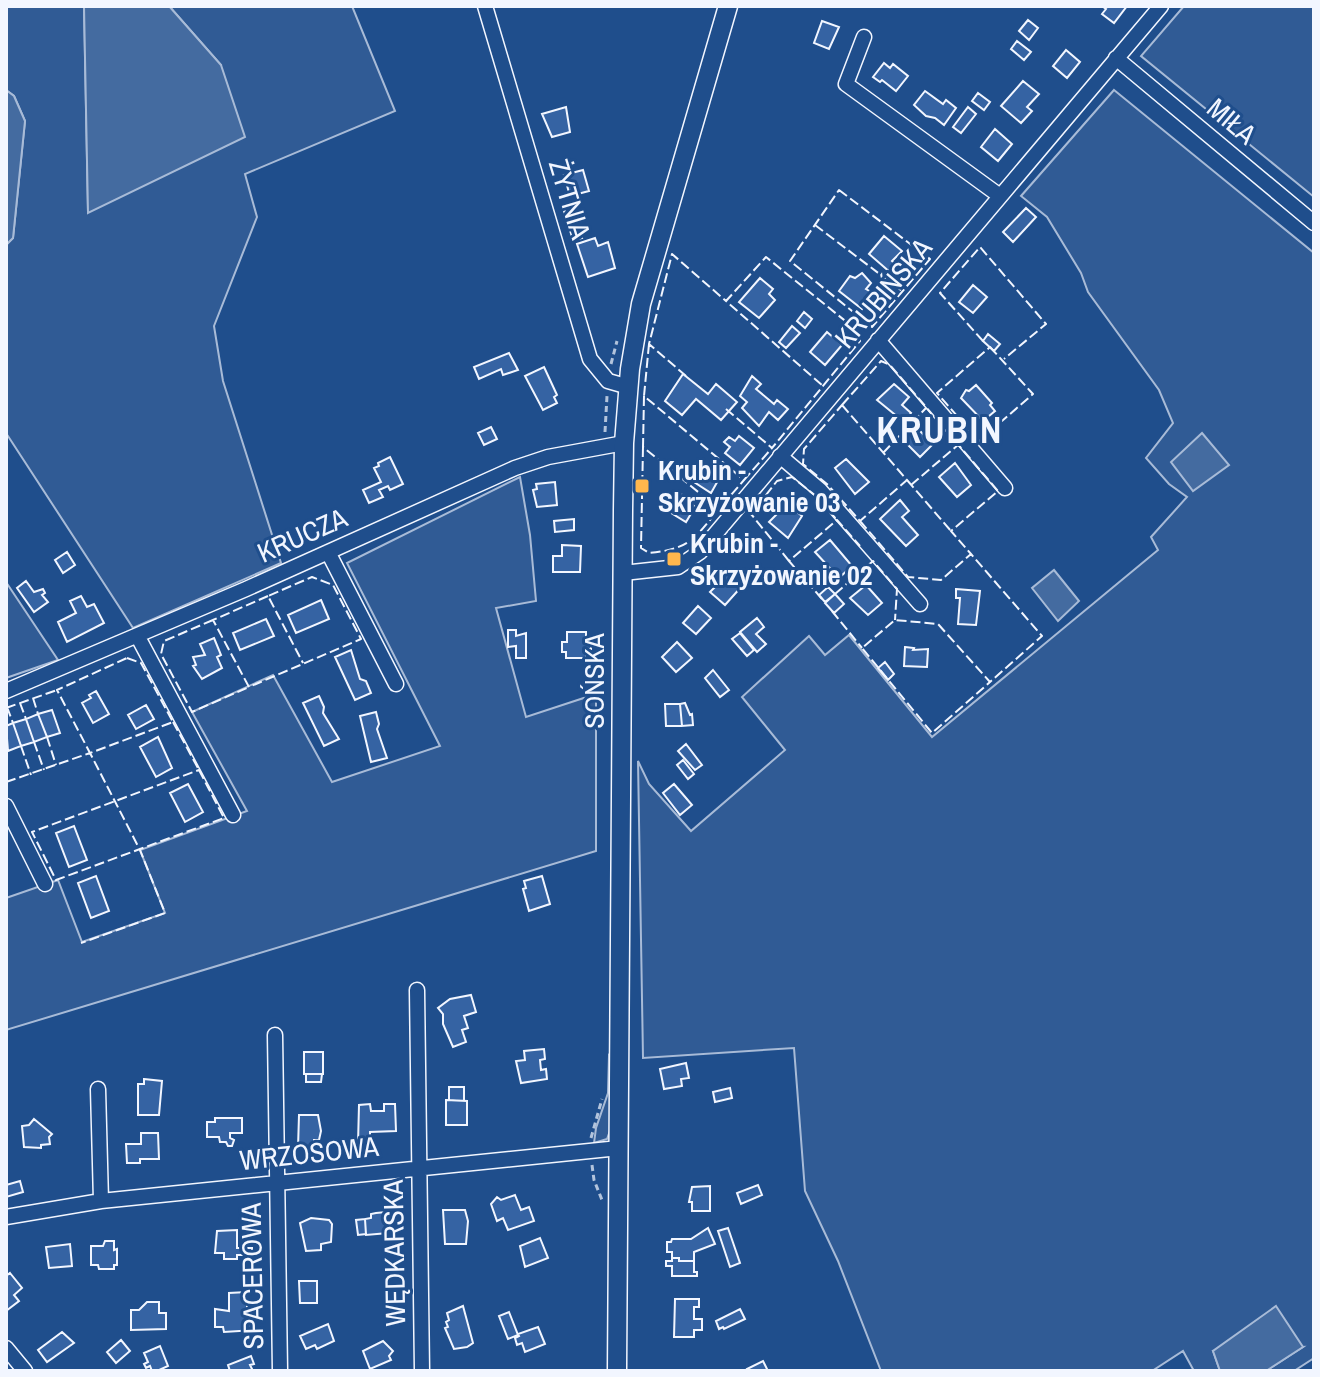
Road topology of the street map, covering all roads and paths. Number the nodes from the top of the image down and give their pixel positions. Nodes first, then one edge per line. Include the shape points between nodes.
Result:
1 (485, 6) edge
2 (728, 6) edge
3 (1161, 6) edge
4 (864, 37) dead end
5 (1116, 58) junction
6 (1000, 196) junction
7 (1314, 223) edge
8 (878, 340) junction
9 (629, 387) junction
10 (624, 443) junction
11 (780, 456) junction
12 (1005, 488) dead end
13 (328, 552) junction
14 (623, 573) junction
15 (920, 604) dead end
16 (138, 637) junction
17 (396, 684) dead end
18 (6, 691) edge
19 (6, 806) edge
20 (233, 815) dead end
21 (45, 884) dead end
22 (417, 990) dead end
23 (275, 1035) dead end
24 (98, 1089) dead end
25 (619, 1148) junction
26 (419, 1167) junction
27 (277, 1183) junction
28 (101, 1201) junction
29 (6, 1217) edge
30 (6, 1348) edge
31 (25, 1371) edge
32 (280, 1371) edge
33 (422, 1371) edge
34 (617, 1371) edge

1 - 9 street, ŻYTNIA via 590,359 608,381
2 - 9 street, SOŃSKA via 641,304
3 - 5 street, KRUBIŃSKA
4 - 6 street via 846,84
5 - 6 street, KRUBIŃSKA
5 - 7 street, MIŁA
6 - 8 street, KRUBIŃSKA
8 - 11 street, KRUBIŃSKA
8 - 12 street
9 - 10 street, SOŃSKA
10 - 13 street, KRUCZA via 515,468
10 - 14 street, SOŃSKA
11 - 14 street, KRUBIŃSKA via 689,561 668,569
11 - 15 street via 820,490
13 - 16 street, KRUCZA
13 - 17 street
14 - 25 street, SOŃSKA
16 - 18 street, KRUCZA
16 - 20 street
19 - 21 street
22 - 26 street, WĘDKARSKA
23 - 27 street, SPACEROWA
24 - 28 street
25 - 26 street, WRZOSOWA
25 - 34 street, SOŃSKA
26 - 27 street, WRZOSOWA
26 - 33 street, WĘDKARSKA
27 - 28 street, WRZOSOWA
27 - 32 street, SPACEROWA
28 - 29 street, WRZOSOWA
30 - 31 street

